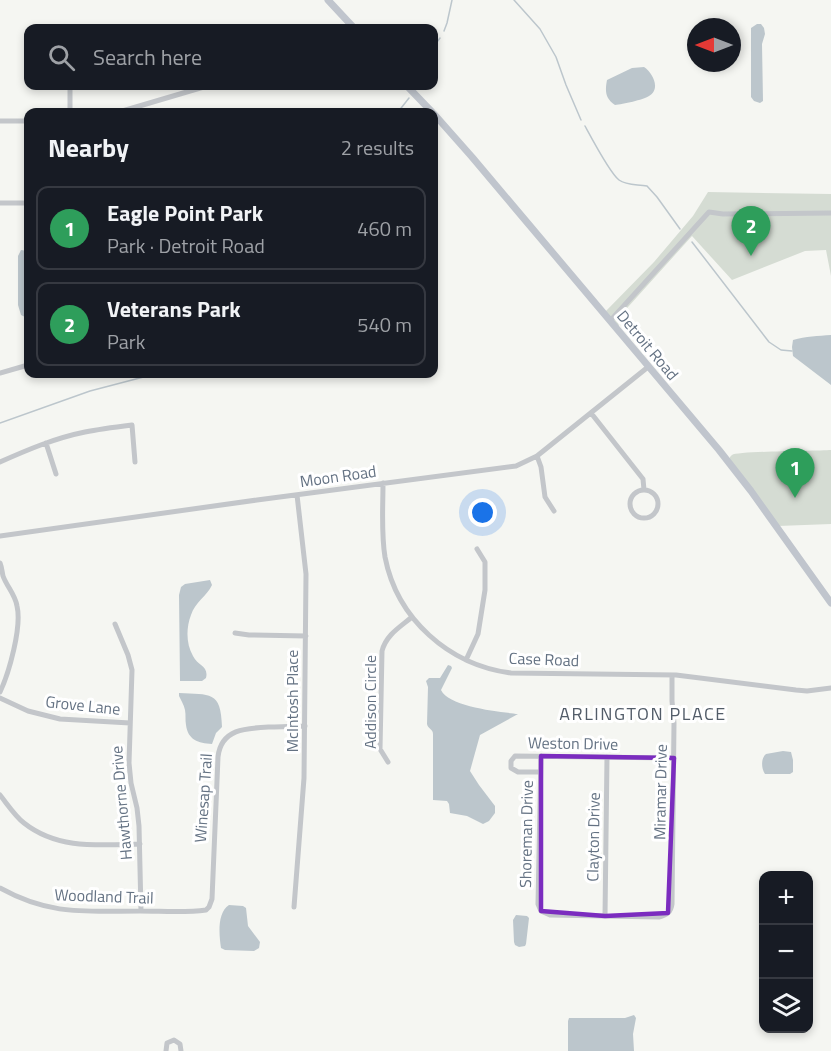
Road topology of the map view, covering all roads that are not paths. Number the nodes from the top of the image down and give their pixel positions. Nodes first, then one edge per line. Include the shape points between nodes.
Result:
1 (328, 0) edge
2 (350, 24) edge
3 (70, 90) edge
4 (193, 90) edge
5 (411, 90) edge
6 (70, 108) edge
7 (133, 108) edge
8 (428, 108) edge
9 (438, 119) edge
10 (0, 121) edge
11 (24, 121) edge
12 (0, 203) edge
13 (24, 203) edge
14 (831, 213) edge
15 (610, 321) junction
16 (24, 366) edge
17 (648, 367) junction
18 (0, 373) edge
19 (591, 413) junction
20 (46, 443) junction
21 (537, 456) junction
22 (0, 462) edge
23 (135, 462) dead end
24 (56, 474) dead end
25 (383, 483) junction
26 (644, 490) junction
27 (297, 495) junction
28 (554, 511) dead end
29 (0, 536) edge
30 (477, 549) dead end
31 (0, 563) edge
32 (1, 574) edge
33 (831, 603) edge
34 (412, 617) junction
35 (115, 624) dead end
36 (235, 633) dead end
37 (306, 636) junction
38 (466, 660) junction
39 (672, 675) junction
40 (831, 688) edge
41 (0, 692) edge
42 (0, 698) edge
43 (130, 723) junction
44 (305, 726) junction
45 (541, 756) junction
46 (607, 757) junction
47 (674, 758) junction
48 (387, 762) dead end
49 (540, 772) junction
50 (0, 795) edge
51 (140, 844) junction
52 (0, 888) edge
53 (209, 907) joint
54 (294, 907) dead end
55 (141, 911) junction
56 (605, 916) junction
57 (166, 1051) edge
58 (181, 1051) edge

1 - 2 main road
3 - 6 street
4 - 7 street
5 - 8 main road, Detroit Road
9 - 15 main road, Detroit Road
10 - 11 street
12 - 13 street
14 - 15 street via 709,212
15 - 17 main road, Detroit Road
16 - 18 street
17 - 19 street, Moon Road
17 - 33 main road, Detroit Road via 726,459
19 - 21 street, Moon Road
19 - 26 street via 643,479
20 - 22 street
20 - 23 street via 86,431 132,425
20 - 24 street
21 - 25 street, Moon Road via 516,466
21 - 28 street via 545,497
25 - 27 street, Moon Road
25 - 34 street, Case Road via 385,557 395,588
26 - 26 street via 635,494 631,502 635,515 644,518 656,513 658,504 656,496
27 - 29 street, Moon Road
27 - 37 street, McIntosh Place via 306,570
30 - 38 street via 485,562 485,590 478,634
31 - 32 street
32 - 41 street via 16,600 18,619
34 - 38 street, Case Road via 440,645
34 - 48 street, Addison Circle via 390,636 382,651 380,749
35 - 43 street, Hawthorne Drive via 132,670
36 - 37 street
37 - 44 street, McIntosh Place
38 - 39 street, Case Road via 520,674
39 - 40 street, Case Road via 796,690
39 - 47 street, Miramar Drive
42 - 43 street, Grove Lane via 28,711 60,719
43 - 51 street, Hawthorne Drive via 130,771
44 - 53 street, Winesap Trail via 243,729 229,735 221,745
44 - 54 street, McIntosh Place
45 - 46 street, Weston Drive
45 - 49 street, Shoreman Drive
45 - 49 street, Weston Drive via 515,756 510,763 516,771
46 - 47 street, Weston Drive
46 - 56 street, Clayton Drive
47 - 56 street, Miramar Drive via 670,910 662,916
49 - 56 street, Shoreman Drive via 541,911 547,915
50 - 51 street via 25,824 64,843
51 - 55 street, Hawthorne Drive
52 - 55 street, Woodland Trail via 31,903 60,910
53 - 55 street, Woodland Trail
57 - 58 street via 167,1043 174,1040

